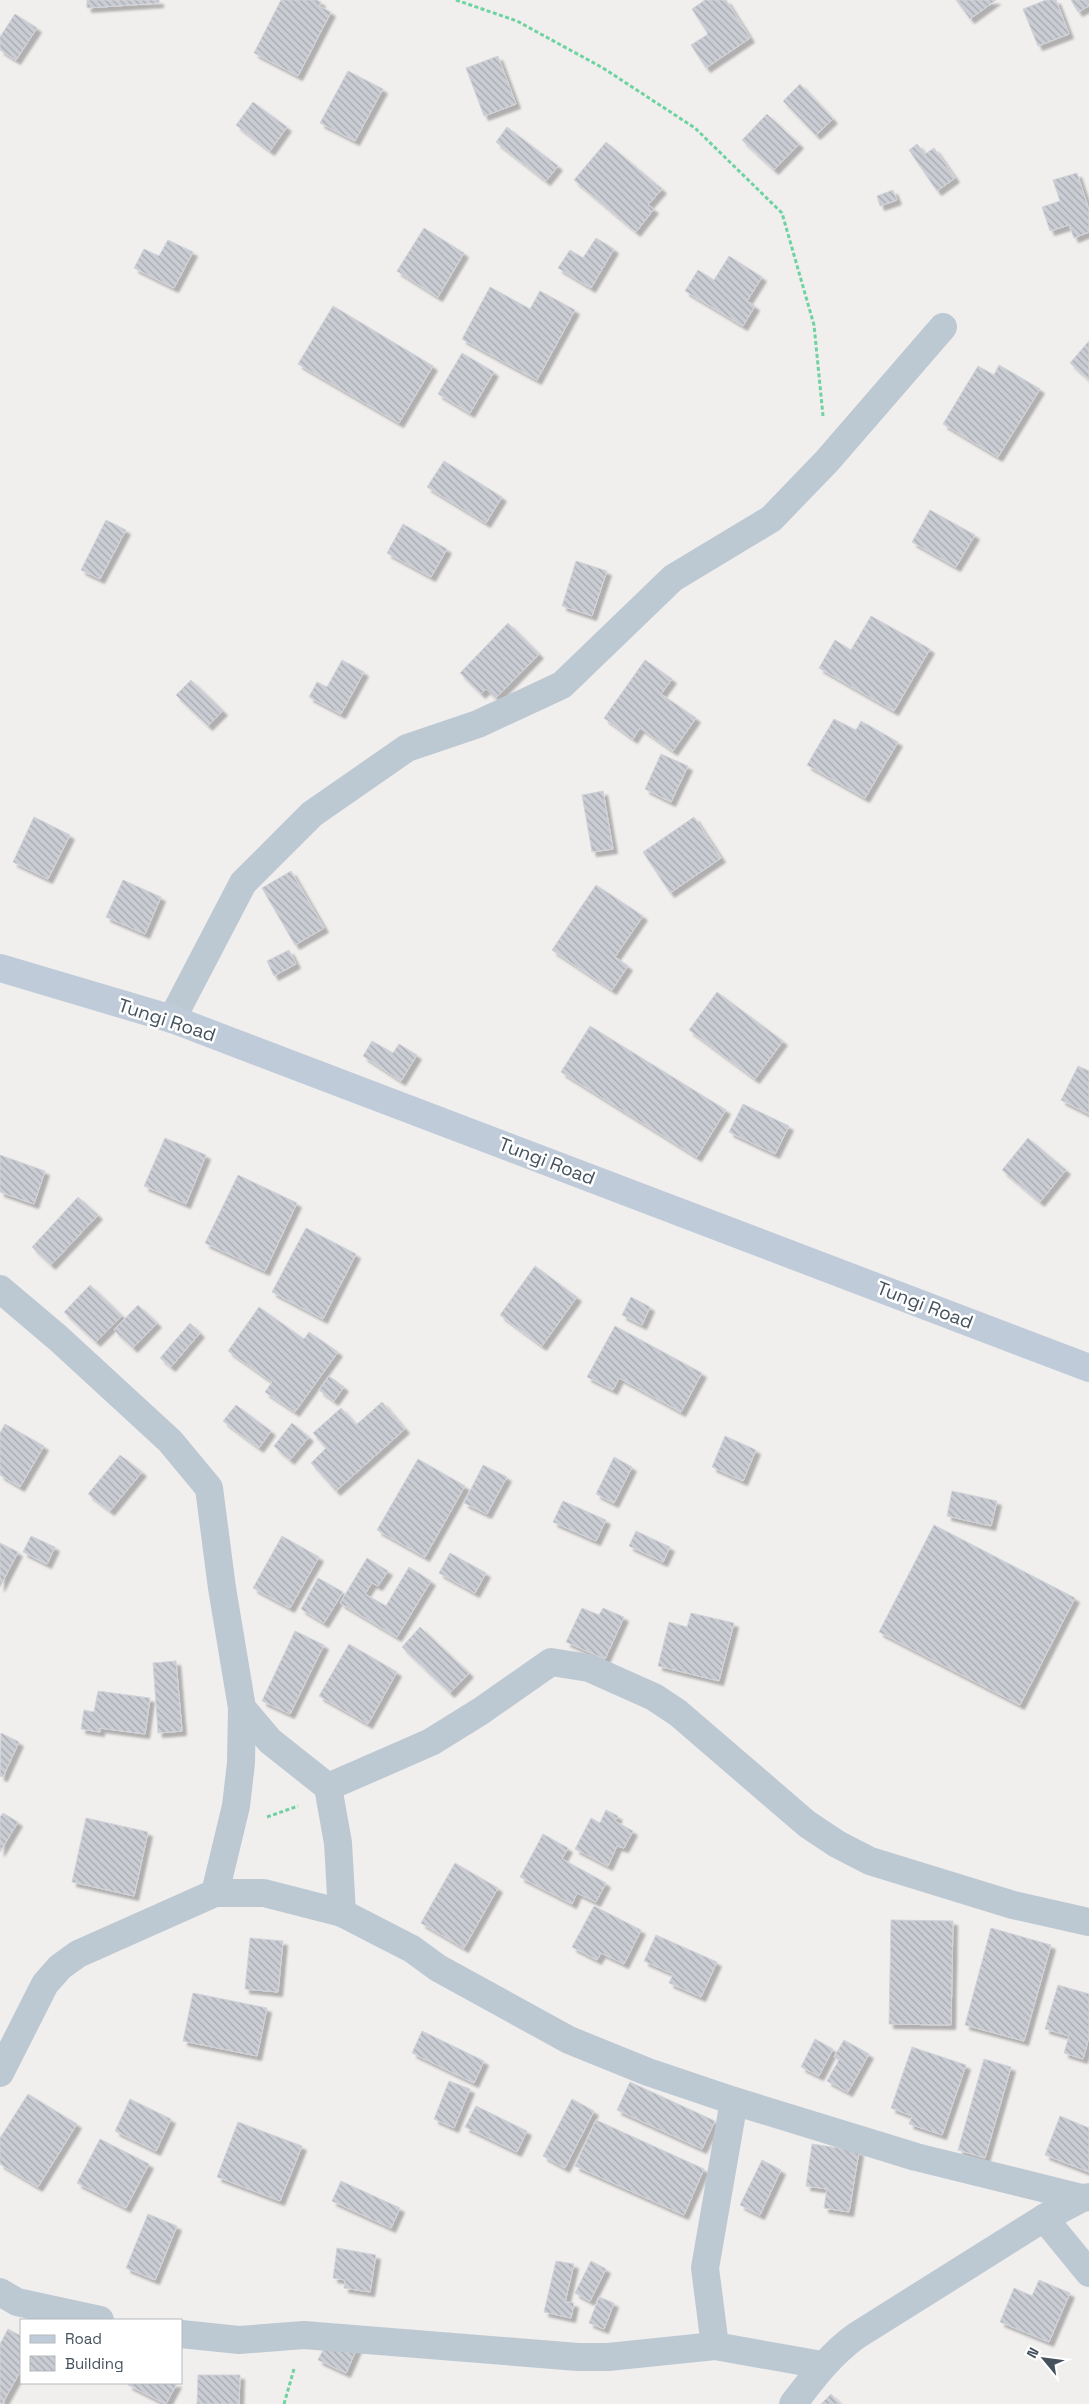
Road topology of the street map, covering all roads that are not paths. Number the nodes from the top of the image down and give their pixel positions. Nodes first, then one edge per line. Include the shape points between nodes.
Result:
1 (943, 326) dead end
2 (0, 968) edge
3 (172, 1019) junction
4 (0, 1289) edge
5 (1089, 1368) edge
6 (242, 1708) junction
7 (328, 1787) junction
8 (216, 1893) junction
9 (342, 1913) junction
10 (1089, 1922) edge
11 (0, 2073) edge
12 (734, 2101) junction
13 (1085, 2198) edge
14 (1044, 2218) junction
15 (1089, 2273) edge
16 (0, 2292) edge
17 (95, 2319) edge
18 (182, 2334) edge
19 (715, 2346) junction
20 (822, 2365) junction
21 (793, 2404) edge

1 - 3 street via 827,461 770,519 673,578 562,685 478,724 407,748 312,814 243,883
2 - 3 main road, Tungi Road
3 - 5 main road, Tungi Road
4 - 6 street via 170,1441 209,1488
6 - 7 street via 270,1741
6 - 8 street via 241,1763 232,1827
7 - 9 street via 338,1843
7 - 10 street via 431,1742 551,1662 589,1668 654,1698 678,1713 807,1824 845,1848 870,1860 1013,1905
8 - 9 street via 264,1893
8 - 11 street via 78,1954 60,1968 45,1984
9 - 12 street via 412,1949 438,1968 569,2040 648,2072
12 - 13 street via 916,2157
12 - 19 street via 705,2268
13 - 14 street
14 - 15 street
14 - 20 street via 856,2336
16 - 17 street via 17,2302
18 - 19 street via 239,2340 304,2335 578,2357
19 - 20 street
20 - 21 street

